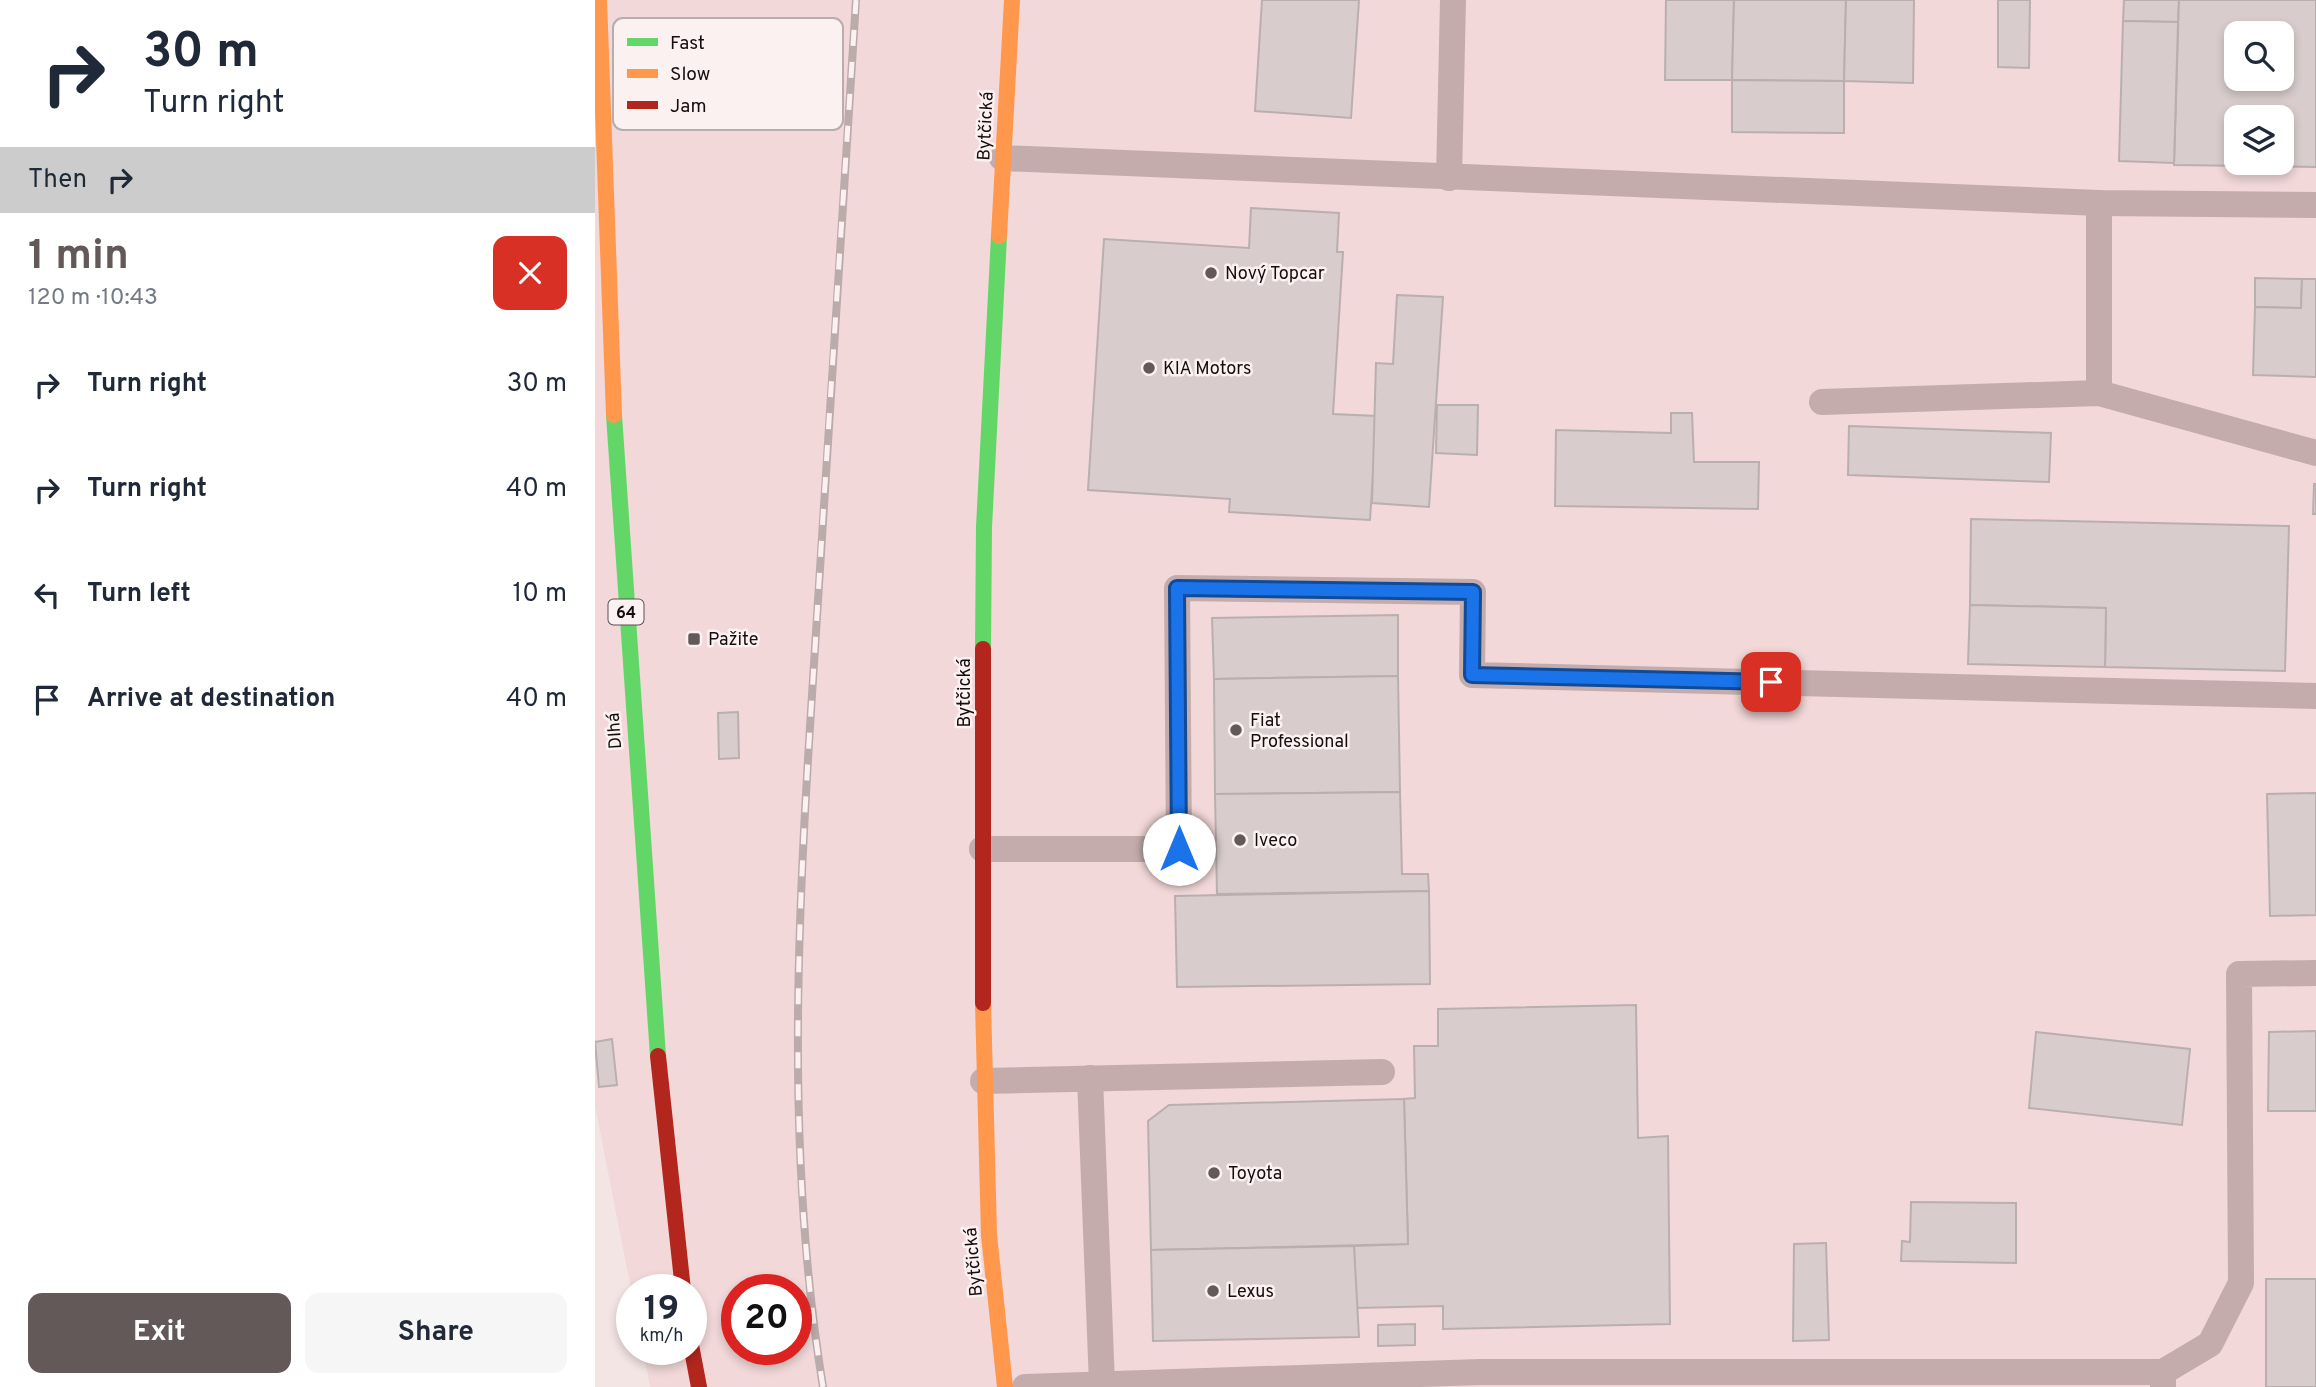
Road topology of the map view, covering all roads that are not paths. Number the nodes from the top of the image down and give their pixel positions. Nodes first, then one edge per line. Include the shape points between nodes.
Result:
1 (599, 0) edge
2 (1012, 0) edge
3 (1453, 0) edge
4 (1002, 158) junction
5 (1449, 178) junction
6 (2099, 204) junction
7 (2316, 205) edge
8 (2099, 393) junction
9 (1822, 402) dead end
10 (2316, 453) edge
11 (2316, 696) edge
12 (982, 849) junction
13 (2316, 973) edge
14 (1382, 1072) dead end
15 (1090, 1078) junction
16 (983, 1081) junction
17 (681, 1274) edge
18 (695, 1365) edge
19 (1374, 1380) edge
20 (2163, 1380) edge
21 (1102, 1384) junction
22 (699, 1387) edge
23 (1005, 1387) edge
24 (1025, 1387) edge

1 - 17 street, Dlhá / 64 via 614,423 633,732 659,1067
2 - 4 street, Bytčická
3 - 5 lane
4 - 5 lane
4 - 12 street, Bytčická via 984,527
5 - 6 lane
6 - 7 lane
6 - 8 lane
8 - 9 lane
8 - 10 lane
11 - 12 lane via 1472,675 1473,592 1177,588 1179,849
12 - 16 street, Bytčická
13 - 20 lane via 2239,974 2241,1283 2210,1344
14 - 15 lane
15 - 16 lane
15 - 21 lane
16 - 23 street, Bytčická via 989,1236
18 - 22 street
19 - 20 lane
19 - 21 lane
21 - 24 lane

